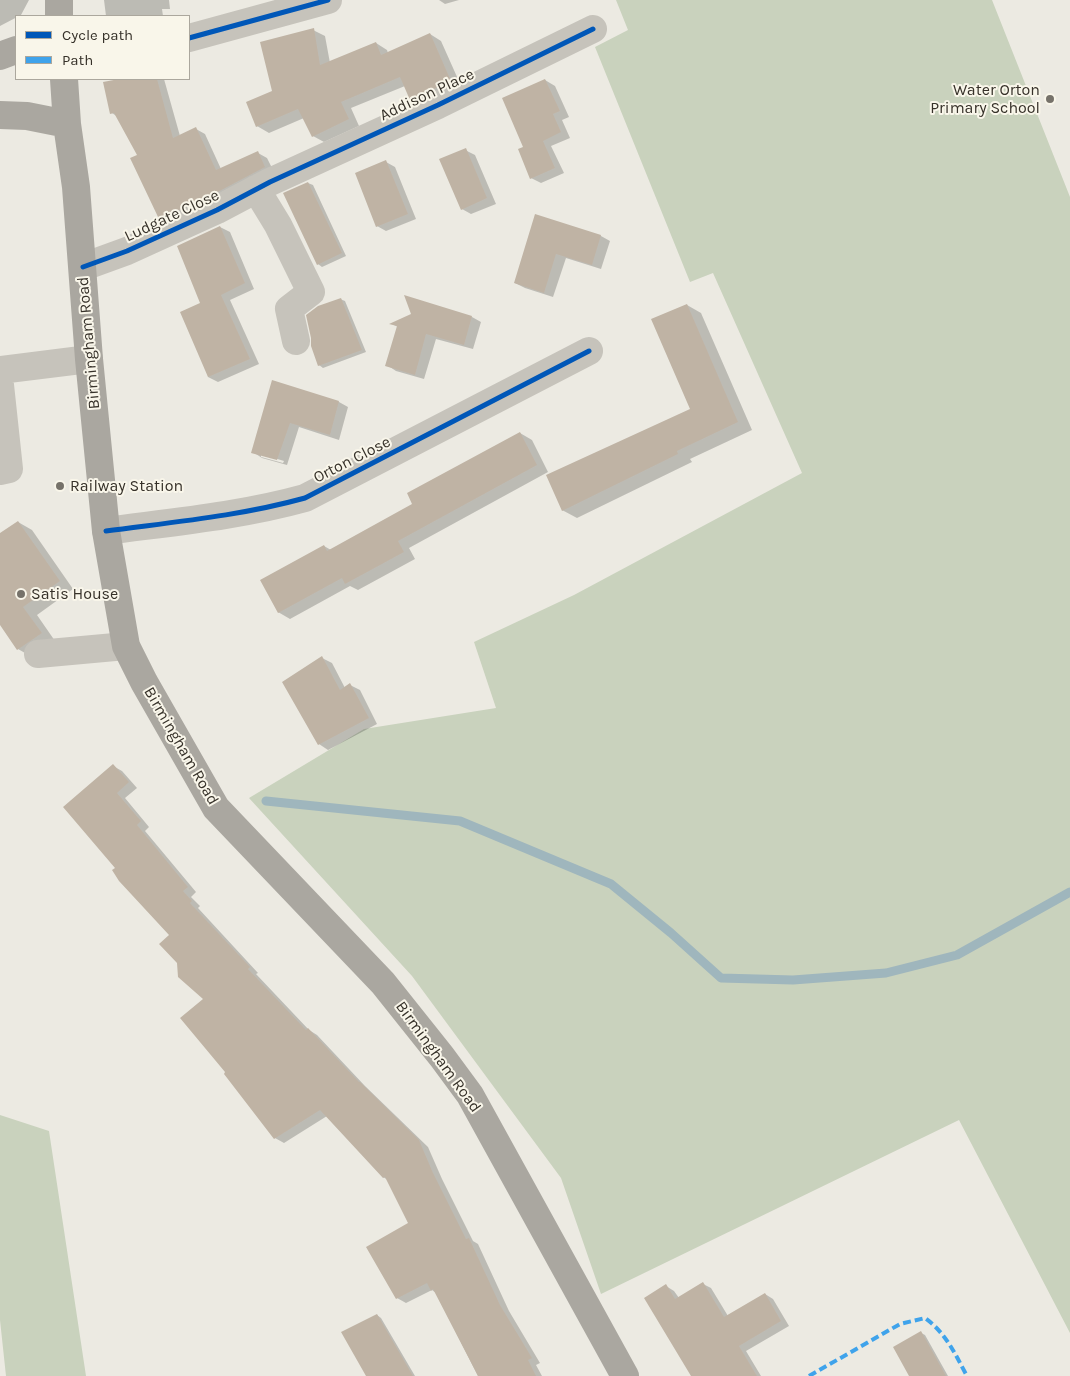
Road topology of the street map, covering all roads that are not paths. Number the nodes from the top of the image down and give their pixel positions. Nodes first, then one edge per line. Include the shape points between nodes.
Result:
1 (59, 0) edge
2 (328, 0) edge
3 (60, 15) edge
4 (593, 29) dead end
5 (190, 38) edge
6 (15, 50) edge
7 (0, 56) edge
8 (64, 80) edge
9 (0, 115) edge
10 (67, 124) junction
11 (263, 186) junction
12 (83, 267) junction
13 (296, 341) dead end
14 (589, 351) dead end
15 (89, 359) junction
16 (0, 370) edge
17 (0, 385) edge
18 (0, 471) edge
19 (106, 531) junction
20 (126, 646) junction
21 (38, 654) dead end
22 (625, 1376) edge

1 - 3 main road
2 - 5 street
4 - 11 street, Addison Place
6 - 7 main road
8 - 10 main road, Birmingham Road
9 - 10 main road via 27,116
10 - 12 main road, Birmingham Road
11 - 12 street, Ludgate Close via 127,251
11 - 13 street via 311,292 289,309
12 - 15 main road, Birmingham Road
14 - 19 street, Orton Close via 305,498 226,516
15 - 16 street
15 - 19 main road, Birmingham Road
17 - 18 street via 9,469
19 - 20 main road, Birmingham Road
20 - 21 street
20 - 22 main road, Birmingham Road via 216,808 383,982 470,1095

